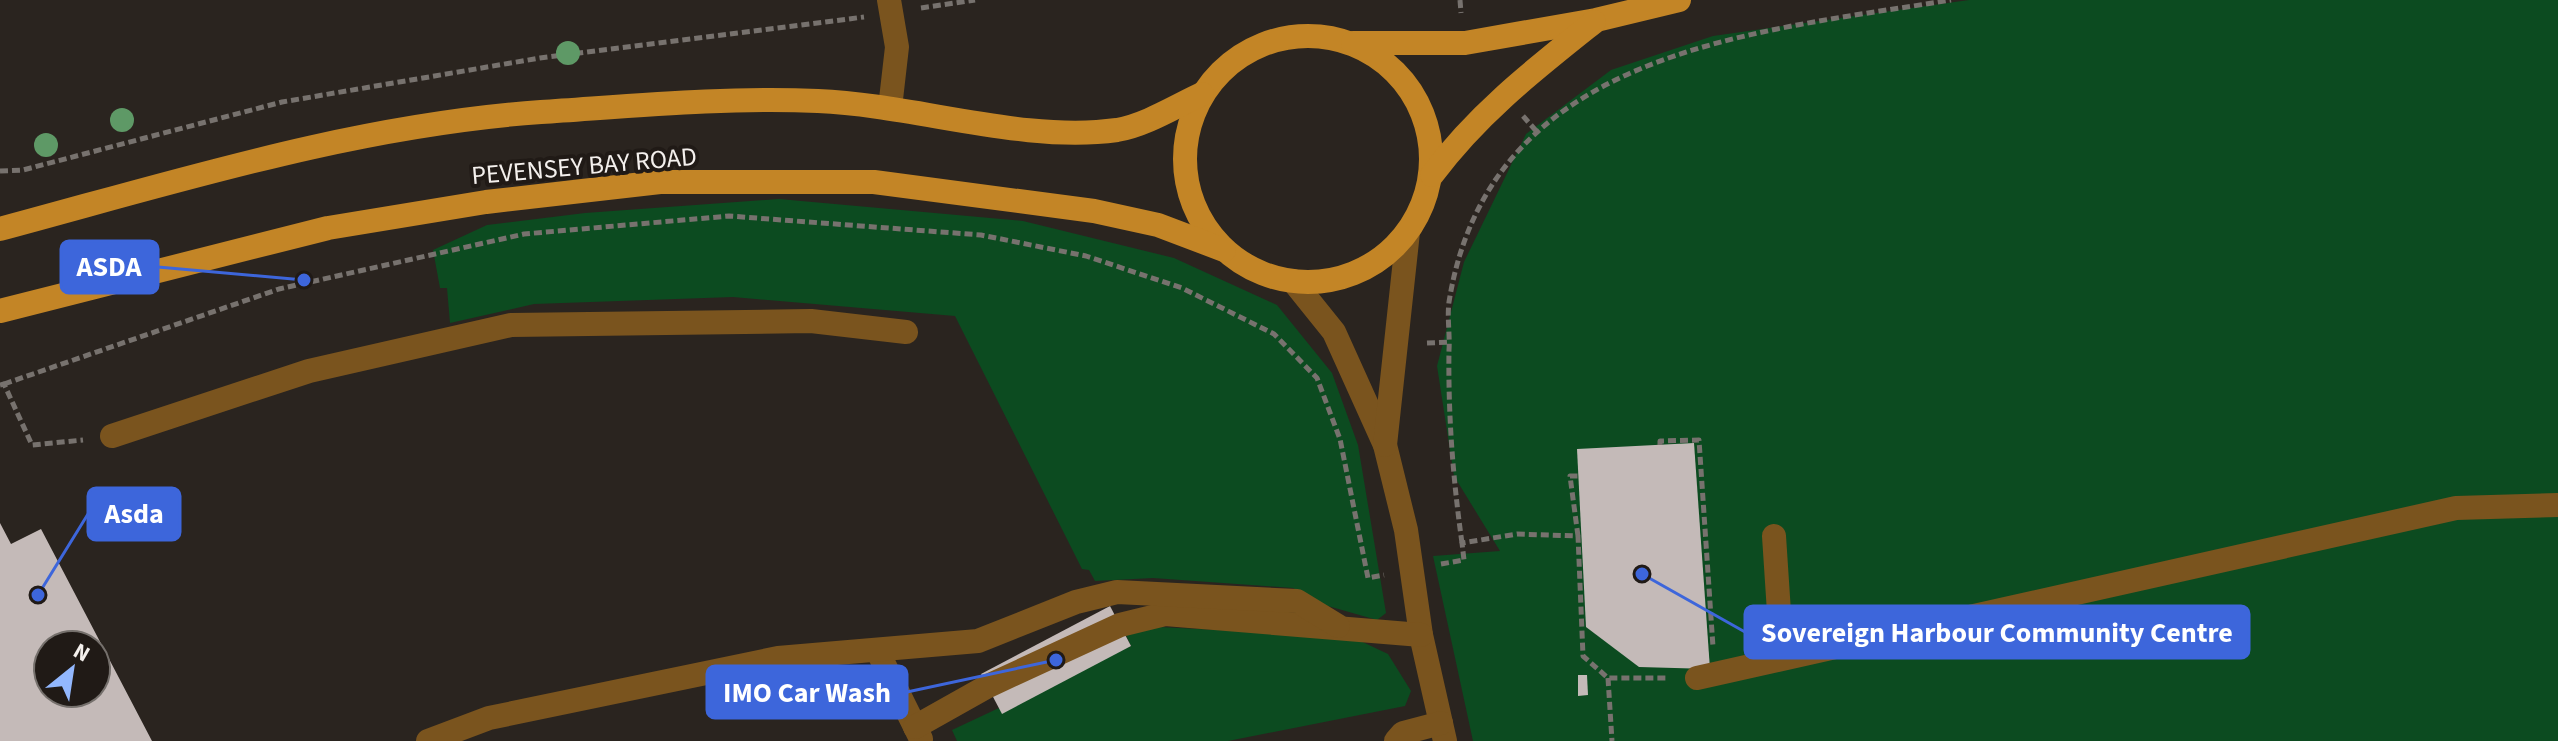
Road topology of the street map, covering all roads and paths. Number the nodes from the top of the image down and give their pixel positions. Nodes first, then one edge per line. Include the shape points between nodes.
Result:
1 (975, 0) edge
2 (1679, 0) edge
3 (1951, 0) edge
4 (890, 6) edge
5 (1596, 20) junction
6 (1351, 43) junction
7 (1202, 94) junction
8 (890, 108) junction
9 (0, 171) edge
10 (1432, 175) junction
11 (0, 229) edge
12 (1408, 232) junction
13 (1224, 250) junction
14 (1293, 281) junction
15 (0, 311) edge
16 (906, 332) dead end
17 (0, 385) edge
18 (112, 436) joint
19 (1385, 445) junction
20 (1660, 445) dead end
21 (1579, 476) dead end
22 (2558, 505) edge
23 (1578, 536) junction
24 (1774, 536) dead end
25 (1462, 543) junction
26 (1464, 560) dead end
27 (1338, 626) junction
28 (1421, 635) junction
29 (877, 650) junction
30 (1782, 658) junction
31 (1706, 676) junction
32 (1608, 678) junction
33 (1443, 732) edge
34 (919, 734) edge
35 (428, 741) edge
36 (1396, 741) edge
37 (1612, 741) edge

1 - 4 path
2 - 5 main road
3 - 25 path via 1757,32 1658,58 1571,104 1510,157 1477,208 1449,303 1448,406
4 - 8 lane via 897,47
4 - 9 path via 282,102 23,170
5 - 6 main road via 1465,43
5 - 10 main road via 1514,85
6 - 7 main road via 1292,36 1256,46 1226,66
6 - 10 main road via 1394,69 1415,97 1428,129
7 - 8 main road, PEVENSEY BAY ROAD via 1121,129 1065,134
7 - 13 main road via 1187,130 1185,170 1195,208
8 - 11 main road, PEVENSEY BAY ROAD via 818,101 693,103 537,113 346,137
10 - 12 main road
12 - 14 main road via 1358,272 1326,281
12 - 19 lane
13 - 14 main road via 1264,274
13 - 15 main road, PEVENSEY BAY ROAD via 1158,225 1094,211 874,182 660,182 486,202 328,228
14 - 19 lane via 1334,332
16 - 18 lane via 811,321 511,325 309,371
17 - 18 path via 32,445
19 - 28 lane via 1406,530
20 - 31 path via 1699,440 1711,576
21 - 23 path via 1570,476
22 - 30 lane via 2456,508
23 - 25 path via 1517,534
23 - 32 path via 1583,656
24 - 30 lane
25 - 26 path
27 - 28 lane
27 - 29 lane via 1297,601 1117,592 1051,611 978,641
27 - 34 lane via 1165,614 1120,625 988,686
28 - 33 lane
29 - 34 lane
29 - 35 lane via 778,658 573,698 489,718
30 - 31 lane
31 - 32 path
32 - 37 path
33 - 36 lane via 1403,733

